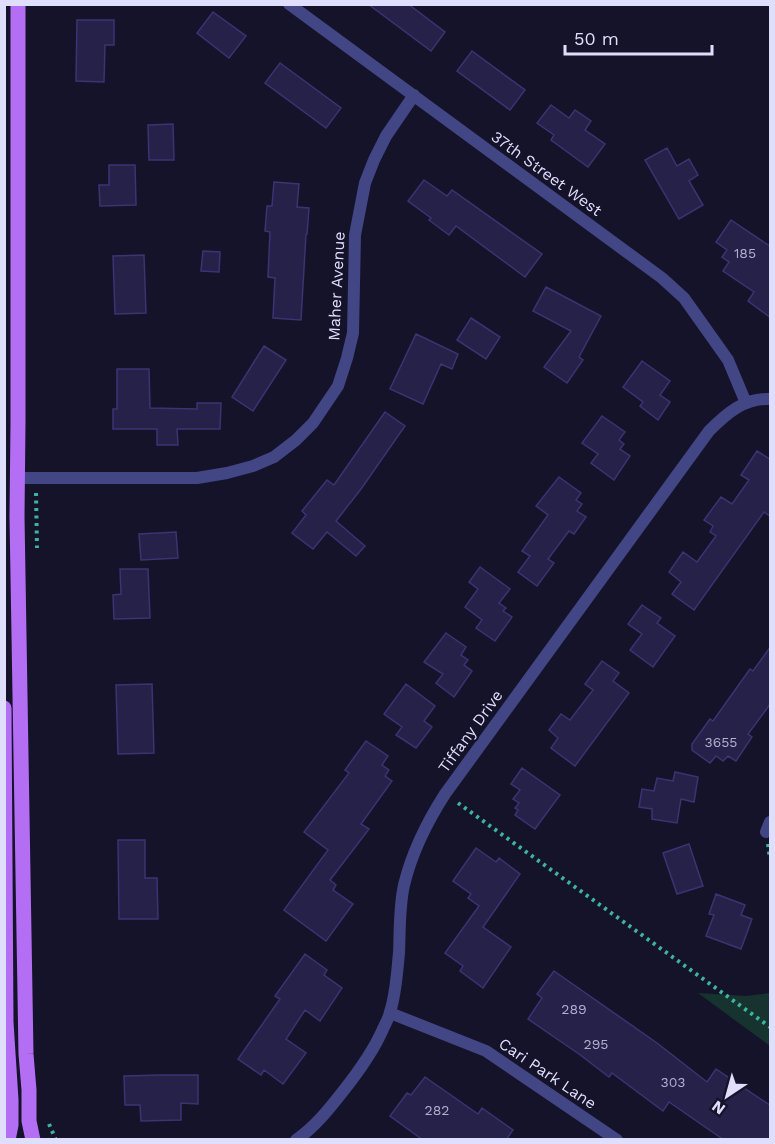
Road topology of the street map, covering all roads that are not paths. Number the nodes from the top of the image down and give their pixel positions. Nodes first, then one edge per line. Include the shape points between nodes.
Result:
1 (18, 4) edge
2 (289, 4) edge
3 (414, 96) junction
4 (771, 399) edge
5 (746, 403) junction
6 (18, 478) junction
7 (4, 708) edge
8 (390, 1013) junction
9 (8, 1140) edge
10 (33, 1140) edge
11 (296, 1140) edge
12 (617, 1140) edge

1 - 6 main road
2 - 3 street, 37th Street West
3 - 5 street, 37th Street West via 684,298 729,360
3 - 6 street, Maher Avenue via 386,136 366,183 355,235 352,333 347,358 338,386 308,429 274,457 227,473 197,478
4 - 5 street, Tiffany Drive
5 - 8 street, Tiffany Drive via 710,431 430,817 412,857 400,906 399,954
6 - 10 main road via 26,1054
7 - 9 main road via 6,1022 11,1100
8 - 11 street, Tiffany Drive via 360,1070
8 - 12 street, Cari Park Lane via 486,1052

